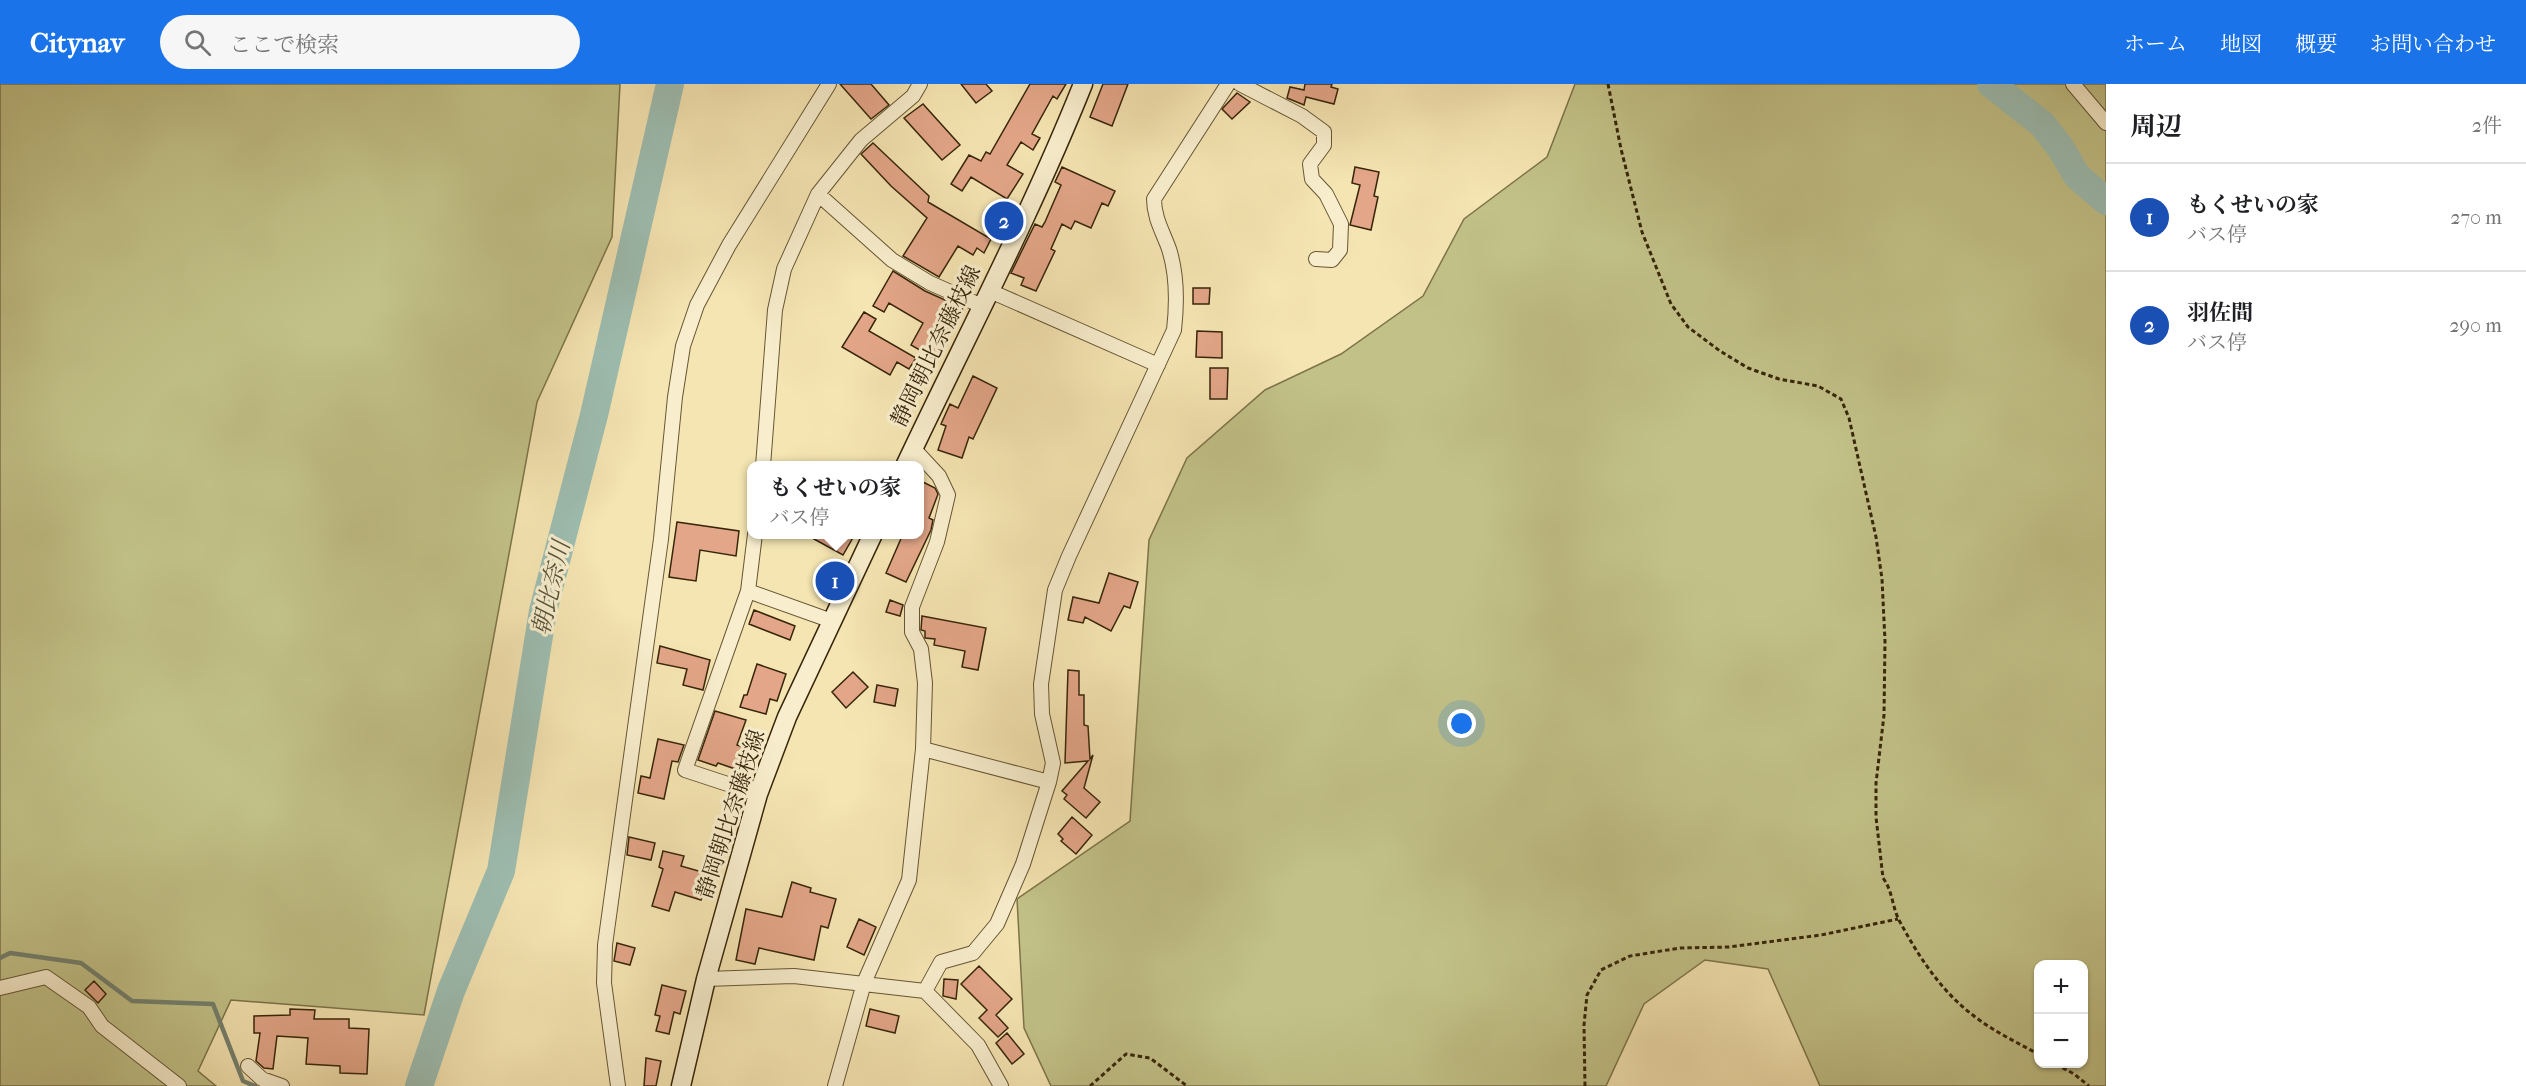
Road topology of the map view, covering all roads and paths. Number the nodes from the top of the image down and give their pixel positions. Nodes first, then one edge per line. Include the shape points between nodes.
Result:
1 (829, 84) edge
2 (920, 84) edge
3 (1083, 84) edge
4 (1228, 84) edge
5 (1240, 84) edge
6 (1608, 84) edge
7 (2073, 84) edge
8 (2106, 123) edge
9 (818, 194) junction
10 (1316, 259) dead end
11 (986, 299) junction
12 (1158, 365) junction
13 (913, 448) junction
14 (763, 461) edge
15 (907, 461) edge
16 (754, 539) edge
17 (871, 539) edge
18 (748, 591) junction
19 (832, 621) junction
20 (923, 749) junction
21 (1049, 782) junction
22 (758, 794) junction
23 (1898, 919) junction
24 (706, 979) junction
25 (864, 983) junction
26 (0, 988) edge
27 (924, 992) junction
28 (2034, 1052) edge
29 (248, 1066) dead end
30 (2063, 1068) edge
31 (179, 1086) edge
32 (282, 1086) edge
33 (618, 1086) edge
34 (681, 1086) edge
35 (836, 1086) edge
36 (1001, 1086) edge
37 (1090, 1086) edge
38 (1187, 1086) edge
39 (1585, 1086) edge
40 (2090, 1086) edge

1 - 33 street via 729,245 697,305 683,346 661,539 605,945 604,983
2 - 9 street via 912,96 861,140
3 - 11 main road, 静岡朝比奈藤枝線
4 - 12 street via 1154,199 1154,212 1170,251 1176,308 1174,330
5 - 10 street via 1324,132 1324,145 1310,164 1312,179 1326,194 1341,224 1340,250 1332,260
6 - 23 path via 1642,232 1671,304 1688,327 1720,351 1748,368 1818,386 1841,399 1850,418 1882,579 1884,715 1876,817 1884,878
7 - 8 street
9 - 11 street via 892,260 930,283
9 - 14 street via 784,269 775,310
11 - 12 street
11 - 13 main road, 静岡朝比奈藤枝線
12 - 21 street via 1055,590 1041,684 1042,714 1053,763
13 - 15 main road, 静岡朝比奈藤枝線
13 - 20 street via 939,476 948,495 937,542 912,607 912,632 921,648 925,683
16 - 18 street
17 - 19 main road, 静岡朝比奈藤枝線
18 - 19 street
18 - 22 street via 685,770
19 - 22 main road, 静岡朝比奈藤枝線 via 787,717
20 - 21 street
20 - 25 street via 909,880
21 - 27 street via 1023,864 997,924 973,953 941,962
22 - 24 main road, 静岡朝比奈藤枝線
23 - 28 path via 1942,986 1977,1018
23 - 39 path via 1821,935 1630,956 1601,970 1587,995
24 - 25 street via 794,976
24 - 34 main road, 静岡朝比奈藤枝線
25 - 27 street
25 - 35 street
26 - 31 street via 46,977 89,1006 102,1026
27 - 36 street via 978,1045
29 - 32 street via 262,1079
30 - 40 path
37 - 38 path via 1125,1054 1150,1058

